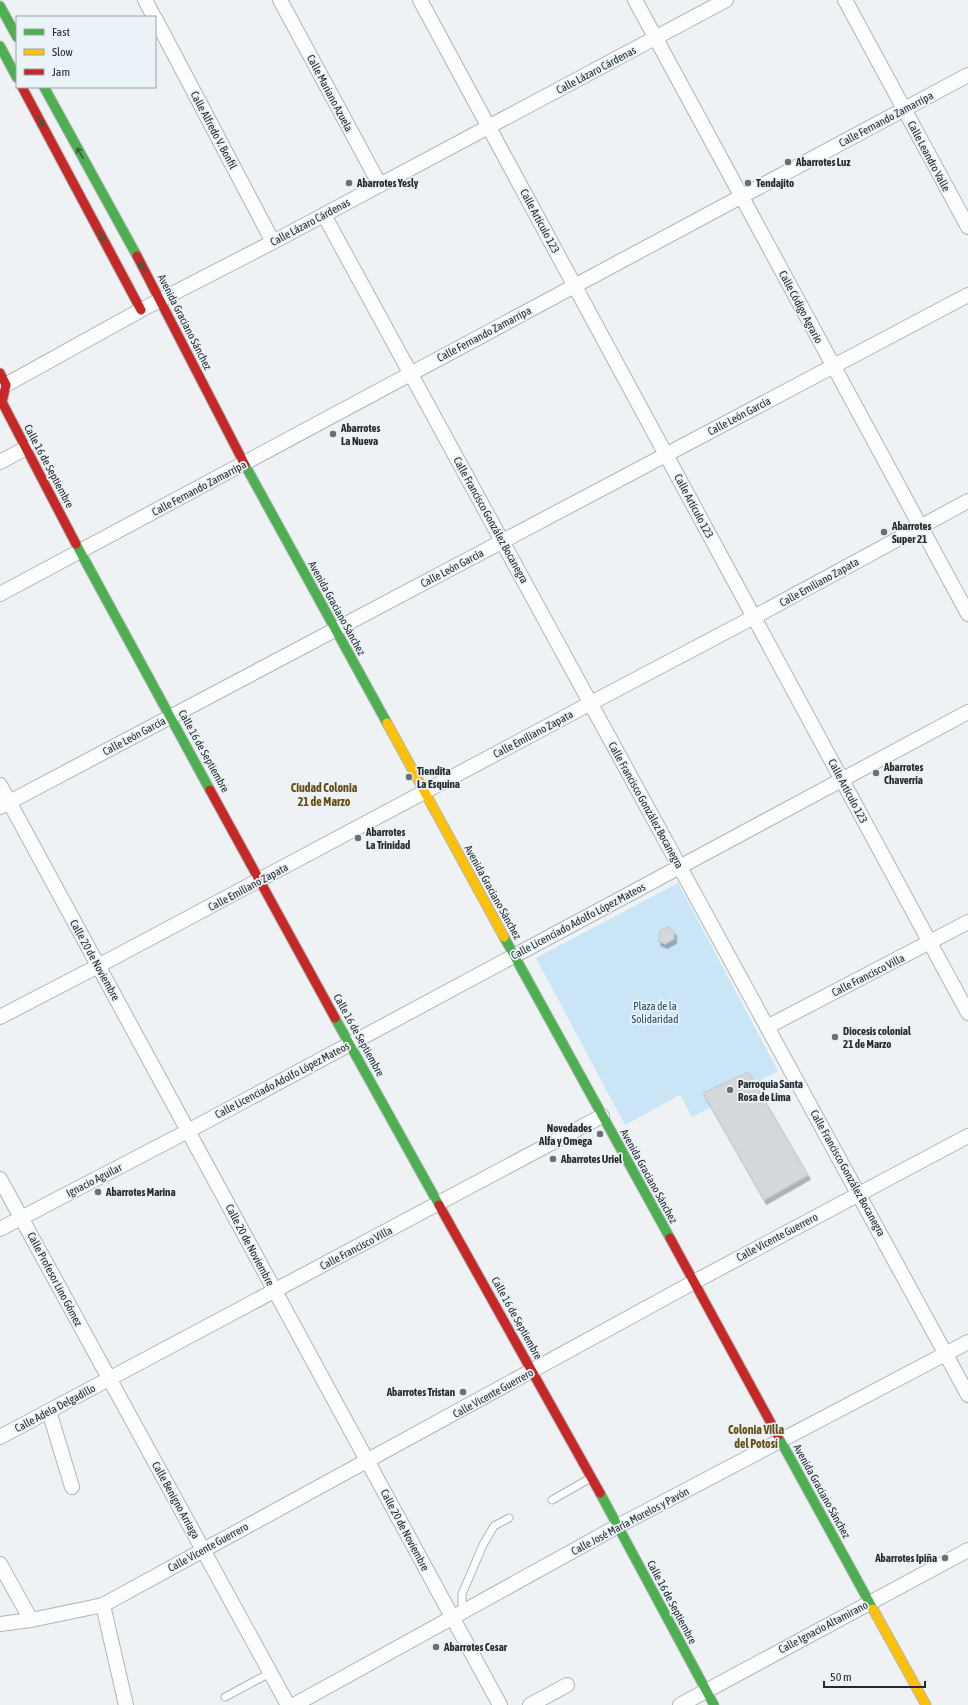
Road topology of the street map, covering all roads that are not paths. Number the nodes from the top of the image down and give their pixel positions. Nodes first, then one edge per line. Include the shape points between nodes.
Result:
1 (145, 0) edge
2 (280, 0) edge
3 (420, 0) edge
4 (634, 0) edge
5 (726, 0) edge
6 (845, 0) edge
7 (0, 6) edge
8 (154, 16) edge
9 (156, 20) edge
10 (16, 35) edge
11 (655, 38) junction
12 (0, 46) edge
13 (968, 75) edge
14 (16, 76) edge
15 (23, 88) edge
16 (45, 88) edge
17 (904, 109) junction
18 (489, 127) junction
19 (380, 185) junction
20 (741, 196) junction
21 (324, 215) junction
22 (968, 227) edge
23 (273, 242) junction
24 (575, 286) junction
25 (968, 295) edge
26 (161, 301) junction
27 (142, 310) junction
28 (833, 366) junction
29 (411, 374) junction
30 (2, 382) edge
31 (26, 448) junction
32 (666, 455) junction
33 (0, 462) edge
34 (244, 464) junction
35 (968, 501) edge
36 (920, 526) junction
37 (503, 541) junction
38 (80, 552) junction
39 (0, 594) edge
40 (968, 614) edge
41 (754, 617) junction
42 (335, 630) junction
43 (591, 703) junction
44 (968, 712) edge
45 (171, 716) junction
46 (842, 780) junction
47 (0, 785) edge
48 (424, 792) junction
49 (5, 805) edge
50 (680, 866) junction
51 (260, 880) junction
52 (968, 922) edge
53 (930, 943) junction
54 (514, 955) junction
55 (98, 966) junction
56 (968, 1013) edge
57 (0, 1017) edge
58 (767, 1027) junction
59 (350, 1044) junction
60 (602, 1116) junction
61 (188, 1131) junction
62 (968, 1136) edge
63 (0, 1178) edge
64 (859, 1194) junction
65 (440, 1203) junction
66 (22, 1217) junction
67 (0, 1229) edge
68 (694, 1282) junction
69 (275, 1291) junction
70 (968, 1342) edge
71 (946, 1354) junction
72 (533, 1371) junction
73 (109, 1380) junction
74 (968, 1395) edge
75 (49, 1411) junction
76 (0, 1437) edge
77 (781, 1441) junction
78 (368, 1461) junction
79 (591, 1478) junction
80 (72, 1487) dead end
81 (552, 1500) dead end
82 (509, 1518) dead end
83 (618, 1526) junction
84 (204, 1550) junction
85 (968, 1550) edge
86 (0, 1564) edge
87 (870, 1602) junction
88 (102, 1605) junction
89 (457, 1614) junction
90 (31, 1620) junction
91 (0, 1624) edge
92 (270, 1673) junction
93 (567, 1685) dead end
94 (706, 1690) junction
95 (225, 1697) dead end
96 (126, 1705) edge
97 (288, 1705) edge
98 (294, 1705) edge
99 (500, 1705) edge
100 (530, 1705) edge
101 (680, 1705) edge
102 (714, 1705) edge
103 (926, 1705) edge

1 - 8 street, Calle Alfredo V. Bonfil
2 - 19 street, Calle Mariano Azuela
3 - 18 street, Calle Artículo 123
4 - 11 street, Calle Código Agrario
5 - 11 street, Calle Lázaro Cárdenas
6 - 17 street, Calle Leandro Valle
7 - 10 street
9 - 23 street, Calle Alfredo V. Bonfil
11 - 18 street, Calle Lázaro Cárdenas
11 - 20 street, Calle Código Agrario
12 - 14 street
13 - 17 street, Calle Fernando Zamarripa
15 -> 27 street
26 -> 16 street, Avenida Graciano Sánchez
17 - 20 street, Calle Fernando Zamarripa
17 - 22 street, Calle Leandro Valle
18 - 19 street, Calle Lázaro Cárdenas
18 - 24 street, Calle Artículo 123
19 - 21 street, Calle Lázaro Cárdenas
20 - 24 street, Calle Fernando Zamarripa
20 - 28 street, Calle Código Agrario
21 - 23 street, Calle Lázaro Cárdenas
21 - 29 street, Calle Francisco González Bocanegra
23 - 26 street, Calle Lázaro Cárdenas
24 - 29 street, Calle Fernando Zamarripa
24 - 32 street, Calle Artículo 123
25 - 28 street, Calle León García
26 - 27 street, Calle Lázaro Cárdenas
26 - 34 street, Avenida Graciano Sánchez
27 - 30 street, Calle Lázaro Cárdenas
28 - 32 street, Calle León García
28 - 36 street, Calle Código Agrario
29 - 34 street, Calle Fernando Zamarripa
29 - 37 street, Calle Francisco González Bocanegra
30 - 31 street, Calle 16 de Septiembre via 2,402
31 - 33 street
31 - 38 street, Calle 16 de Septiembre
32 - 37 street, Calle León García
32 - 41 street, Calle Artículo 123
34 - 38 street, Calle Fernando Zamarripa
34 - 42 street, Avenida Graciano Sánchez
35 - 36 street, Calle Emiliano Zapata
36 - 40 street, Calle Código Agrario
36 - 41 street, Calle Emiliano Zapata
37 - 42 street, Calle León García
37 - 43 street, Calle Francisco González Bocanegra
38 - 39 street, Calle Fernando Zamarripa
38 - 45 street, Calle 16 de Septiembre
41 - 43 street, Calle Emiliano Zapata
41 - 46 street, Calle Artículo 123
42 - 45 street, Calle León García
42 - 48 street, Avenida Graciano Sánchez
43 - 48 street, Calle Emiliano Zapata
43 - 50 street, Calle Francisco González Bocanegra
44 - 46 street, Calle Licenciado Adolfo López Mateos
45 - 49 street, Calle León García
45 - 51 street, Calle 16 de Septiembre
46 - 50 street, Calle Licenciado Adolfo López Mateos
46 - 53 street, Calle Artículo 123
47 - 49 street, Calle 20 de Noviembre
48 - 51 street, Calle Emiliano Zapata
48 - 54 street, Avenida Graciano Sánchez
49 - 55 street, Calle 20 de Noviembre
50 - 54 street, Calle Licenciado Adolfo López Mateos
50 - 58 street, Calle Francisco González Bocanegra
51 - 55 street, Calle Emiliano Zapata
51 - 59 street, Calle 16 de Septiembre
52 - 53 street, Calle Francisco Villa
53 - 56 street, Calle Artículo 123
53 - 58 street, Calle Francisco Villa
54 - 59 street, Calle Licenciado Adolfo López Mateos
54 - 60 street, Avenida Graciano Sánchez
55 - 57 street, Calle Emiliano Zapata
55 - 61 street, Calle 20 de Noviembre
58 - 64 street, Calle Francisco González Bocanegra
59 - 61 street, Calle Licenciado Adolfo López Mateos
59 - 65 street, Calle 16 de Septiembre
60 - 65 street, Calle Francisco Villa
60 - 68 street, Avenida Graciano Sánchez
61 - 66 street, Ignacio Aguilar
61 - 69 street, Calle 20 de Noviembre
62 - 64 street, Calle Vicente Guerrero
63 - 66 street, Calle Profesor Lino Gómez
64 - 68 street, Calle Vicente Guerrero
64 - 71 street, Calle Francisco González Bocanegra
65 - 69 street, Calle Francisco Villa
65 - 72 street, Calle 16 de Septiembre
66 - 67 street, Ignacio Aguilar
66 - 73 street, Calle Profesor Lino Gómez
68 - 72 street, Calle Vicente Guerrero
68 - 77 street, Avenida Graciano Sánchez
69 - 73 street, Calle Francisco Villa
69 - 78 street, Calle 20 de Noviembre
70 - 71 street, Calle José María Morelos y Pavón
71 - 74 street, Calle Francisco González Bocanegra
71 - 77 street, Calle José María Morelos y Pavón
72 - 78 street, Calle Vicente Guerrero
72 - 79 street, Calle 16 de Septiembre
73 - 75 street, Calle Adela Delgadillo
73 - 84 street, Calle Benigno Arriaga
75 - 76 street, Calle Adela Delgadillo
75 - 80 street
77 - 83 street, Calle José María Morelos y Pavón
77 - 87 street, Avenida Graciano Sánchez
78 - 84 street, Calle Vicente Guerrero
78 - 89 street, Calle 20 de Noviembre
79 - 81 lane
79 - 83 street, Calle 16 de Septiembre
82 - 89 lane via 494,1526 483,1545 462,1594
83 - 89 street, Calle José María Morelos y Pavón
83 - 94 street, Calle 16 de Septiembre
84 - 88 street, Calle Vicente Guerrero
84 - 92 street, Calle Benigno Arriaga
85 - 87 street, Calle Ignacio Altamirano
86 - 90 street
87 - 94 street, Calle Ignacio Altamirano
87 - 103 street, Avenida Graciano Sánchez
88 - 90 street, Calle Vicente Guerrero
88 - 96 street
89 - 98 street, Calle José María Morelos y Pavón
89 - 99 street, Calle 20 de Noviembre
90 - 91 street, Calle Vicente Guerrero
92 - 95 lane
92 - 97 street, Calle Benigno Arriaga
93 - 100 street
94 - 101 street, Calle Ignacio Altamirano
94 - 102 street, Calle 16 de Septiembre

